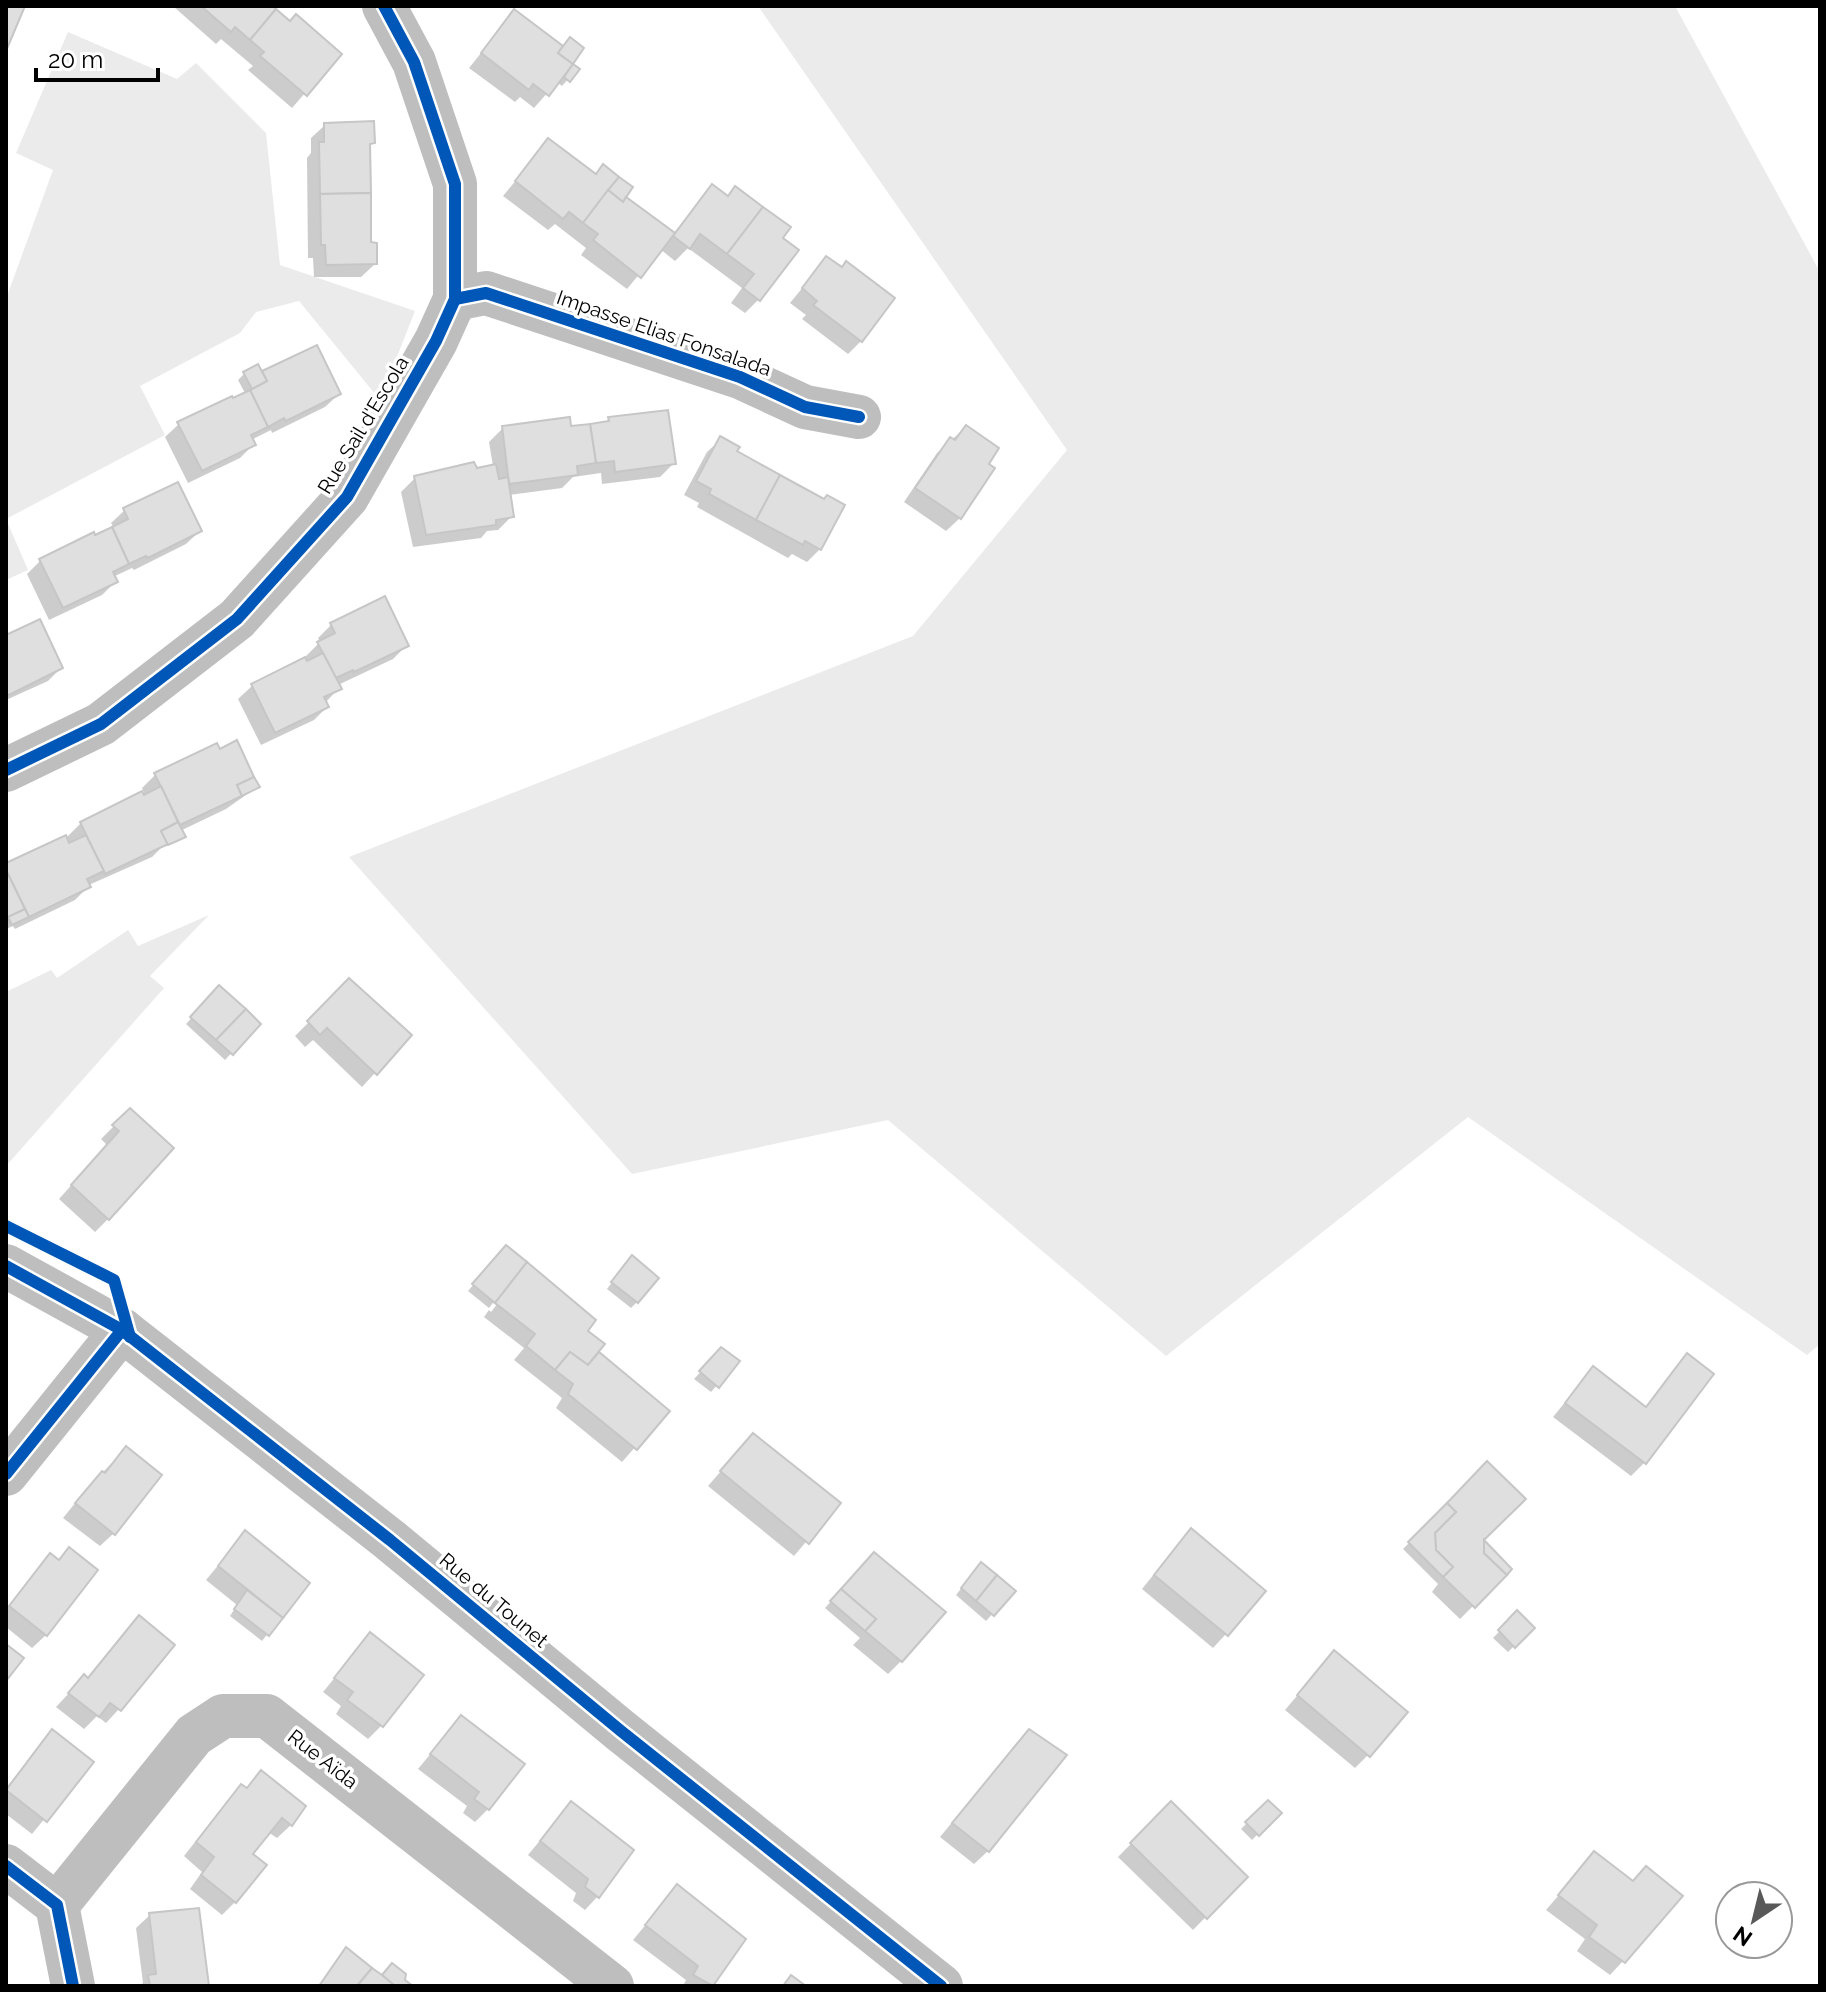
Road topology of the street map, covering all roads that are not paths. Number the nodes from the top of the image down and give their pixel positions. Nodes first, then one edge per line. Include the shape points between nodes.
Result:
1 (384, 6) edge
2 (455, 299) junction
3 (859, 417) dead end
4 (6, 770) edge
5 (6, 1266) edge
6 (122, 1330) junction
7 (6, 1474) edge
8 (6, 1866) edge
9 (57, 1905) junction
10 (73, 1986) edge
11 (612, 1986) edge
12 (941, 1986) edge

1 - 2 street, Rue Sail d'Escola via 414,62 455,184
2 - 3 street, Impasse Elias Fonsalada via 486,293 740,377 805,407
2 - 4 street, Rue Sail d'Escola via 347,497 237,619 101,724
5 - 6 street, Rue du Tounet
6 - 7 street
6 - 12 street, Rue du Tounet
8 - 9 street
9 - 10 street
9 - 11 street, Rue Aïda via 194,1735 223,1716 267,1716

